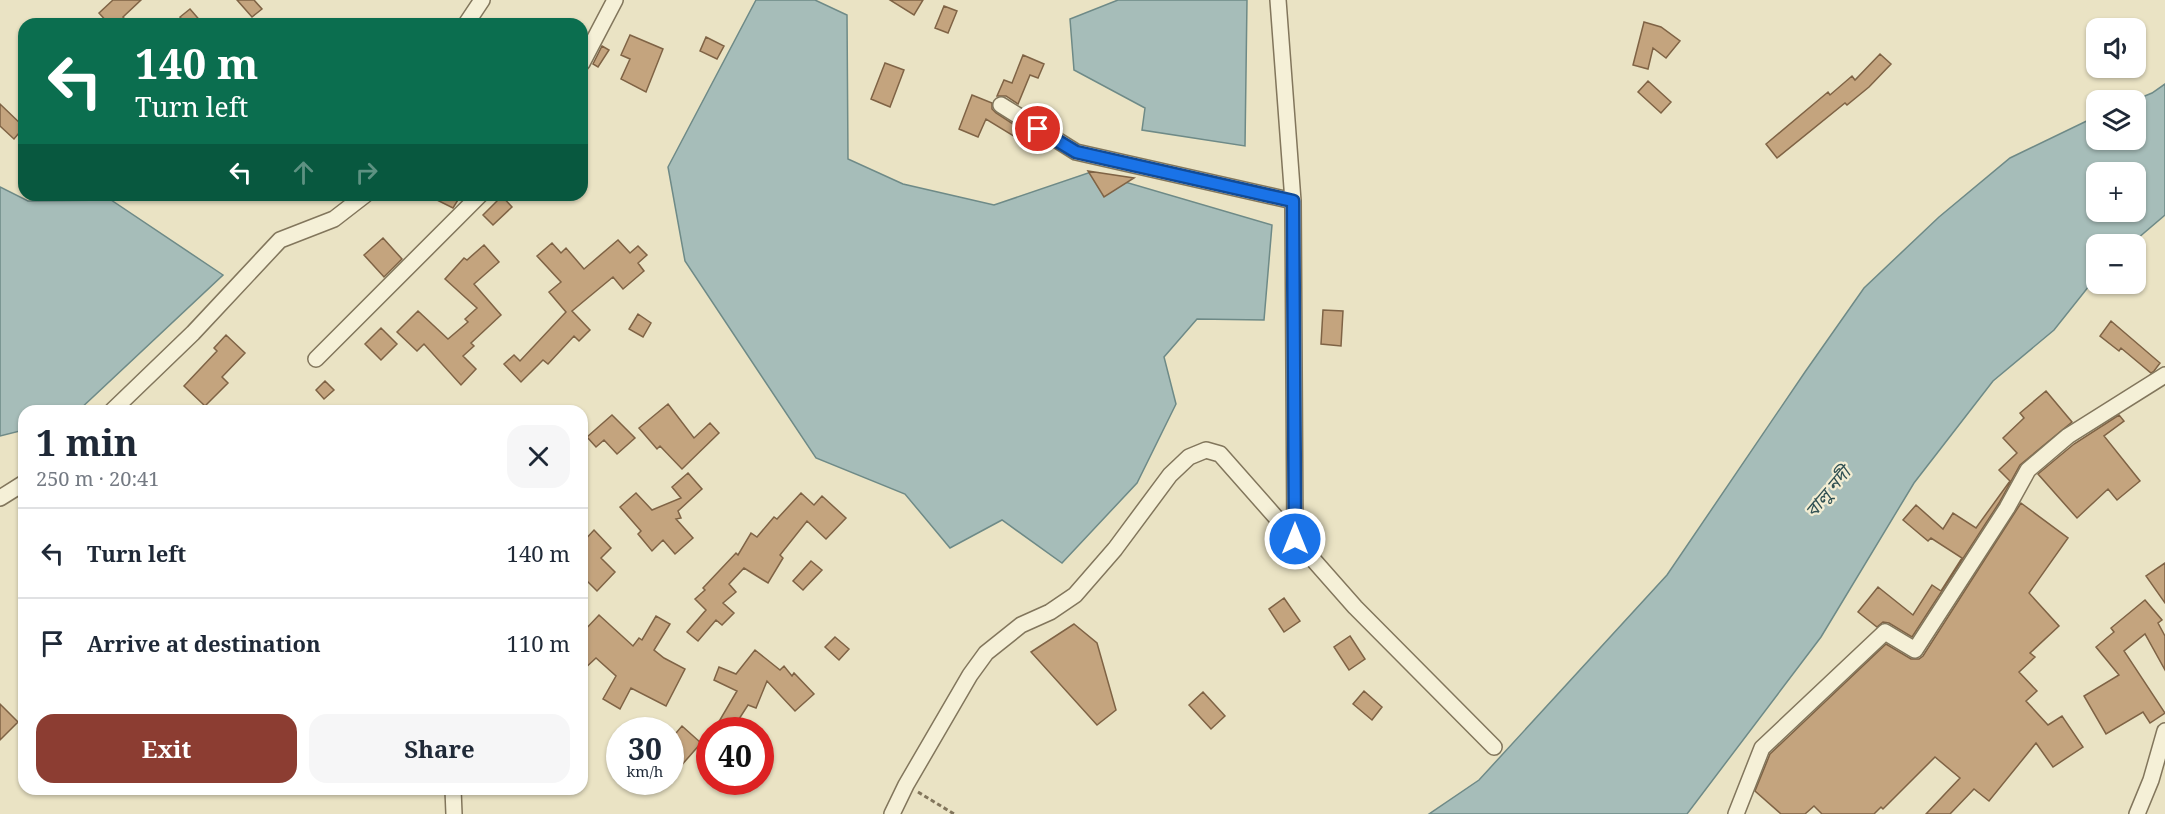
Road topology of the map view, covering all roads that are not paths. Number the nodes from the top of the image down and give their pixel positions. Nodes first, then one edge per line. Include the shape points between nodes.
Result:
1 (482, 0) edge
2 (615, 0) edge
3 (1278, 0) edge
4 (470, 18) edge
5 (588, 52) edge
6 (1001, 105) dead end
7 (357, 201) edge
8 (474, 201) edge
9 (1293, 201) junction
10 (316, 359) dead end
11 (2165, 375) edge
12 (118, 405) edge
13 (18, 487) edge
14 (0, 498) edge
15 (1295, 539) junction
16 (2165, 731) edge
17 (1494, 747) dead end
18 (453, 795) edge
19 (454, 814) edge
20 (892, 814) edge
21 (1736, 814) edge
22 (2137, 814) edge

1 - 4 street
2 - 5 street
3 - 9 street
6 - 9 street via 1076,152
7 - 12 street via 334,219 280,240
8 - 10 street
9 - 15 street
11 - 21 street via 2068,436 2028,470 1915,650 1885,632 1762,748
13 - 14 street
15 - 17 street via 1355,607
15 - 20 street via 1220,454 1206,450 1189,457 1170,475 1075,595 1021,625 986,653 906,784
16 - 22 street
18 - 19 street

